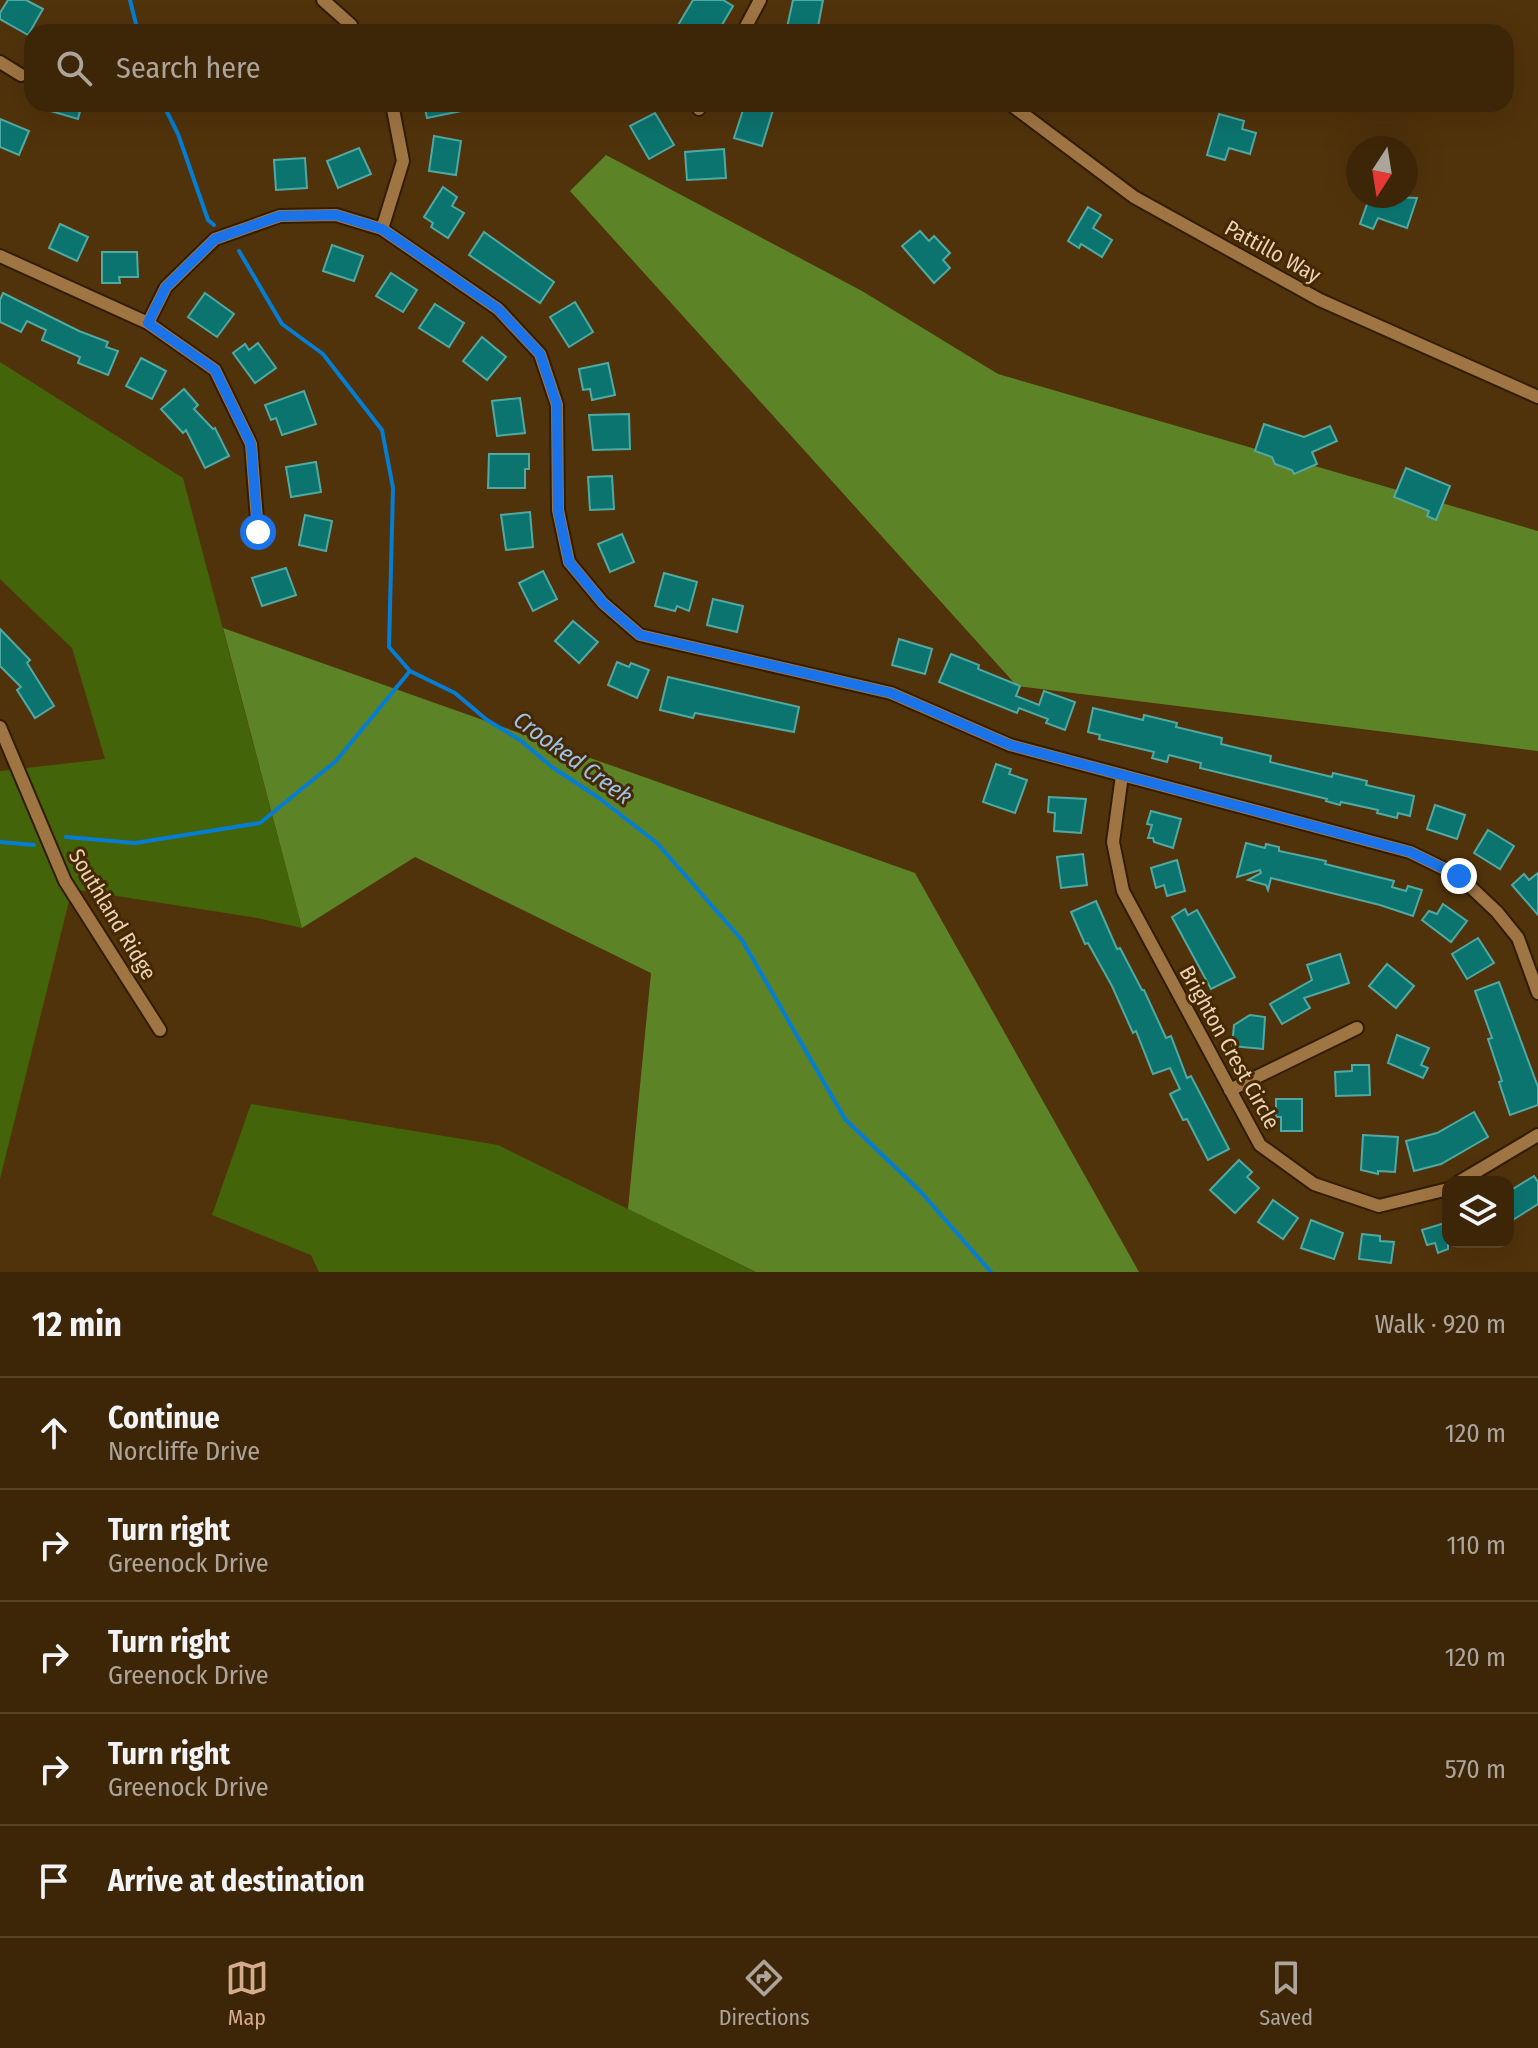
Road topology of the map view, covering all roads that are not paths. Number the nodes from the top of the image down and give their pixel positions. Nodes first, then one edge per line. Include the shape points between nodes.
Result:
1 (323, 0) edge
2 (760, 0) edge
3 (350, 24) edge
4 (747, 24) edge
5 (0, 62) edge
6 (21, 75) dead end
7 (396, 112) edge
8 (1021, 112) edge
9 (382, 229) junction
10 (0, 256) edge
11 (148, 323) junction
12 (1538, 397) edge
13 (258, 532) dead end
14 (0, 727) edge
15 (1122, 775) junction
16 (1538, 993) edge
17 (1357, 1028) dead end
18 (160, 1030) dead end
19 (1230, 1090) junction
20 (1538, 1135) edge
21 (1469, 1176) edge
22 (1442, 1190) edge

1 - 3 street
2 - 4 street
5 - 6 street
7 - 9 street via 403,161
8 - 12 street, Pattillo Way via 1134,197 1307,293
9 - 11 street via 336,215 280,216 215,239 166,287
9 - 15 street via 498,309 540,354 557,405 558,510 569,562 603,603 640,635 891,693 1010,745
10 - 11 street
11 - 13 street via 215,370 251,444
14 - 18 street, Southland Ridge via 65,881
15 - 16 street via 1410,852 1459,876 1518,938
15 - 19 street, Brighton Crest Circle via 1113,842 1123,891
17 - 19 street
19 - 22 street, Brighton Crest Circle via 1260,1145 1314,1184 1379,1206
20 - 21 street

